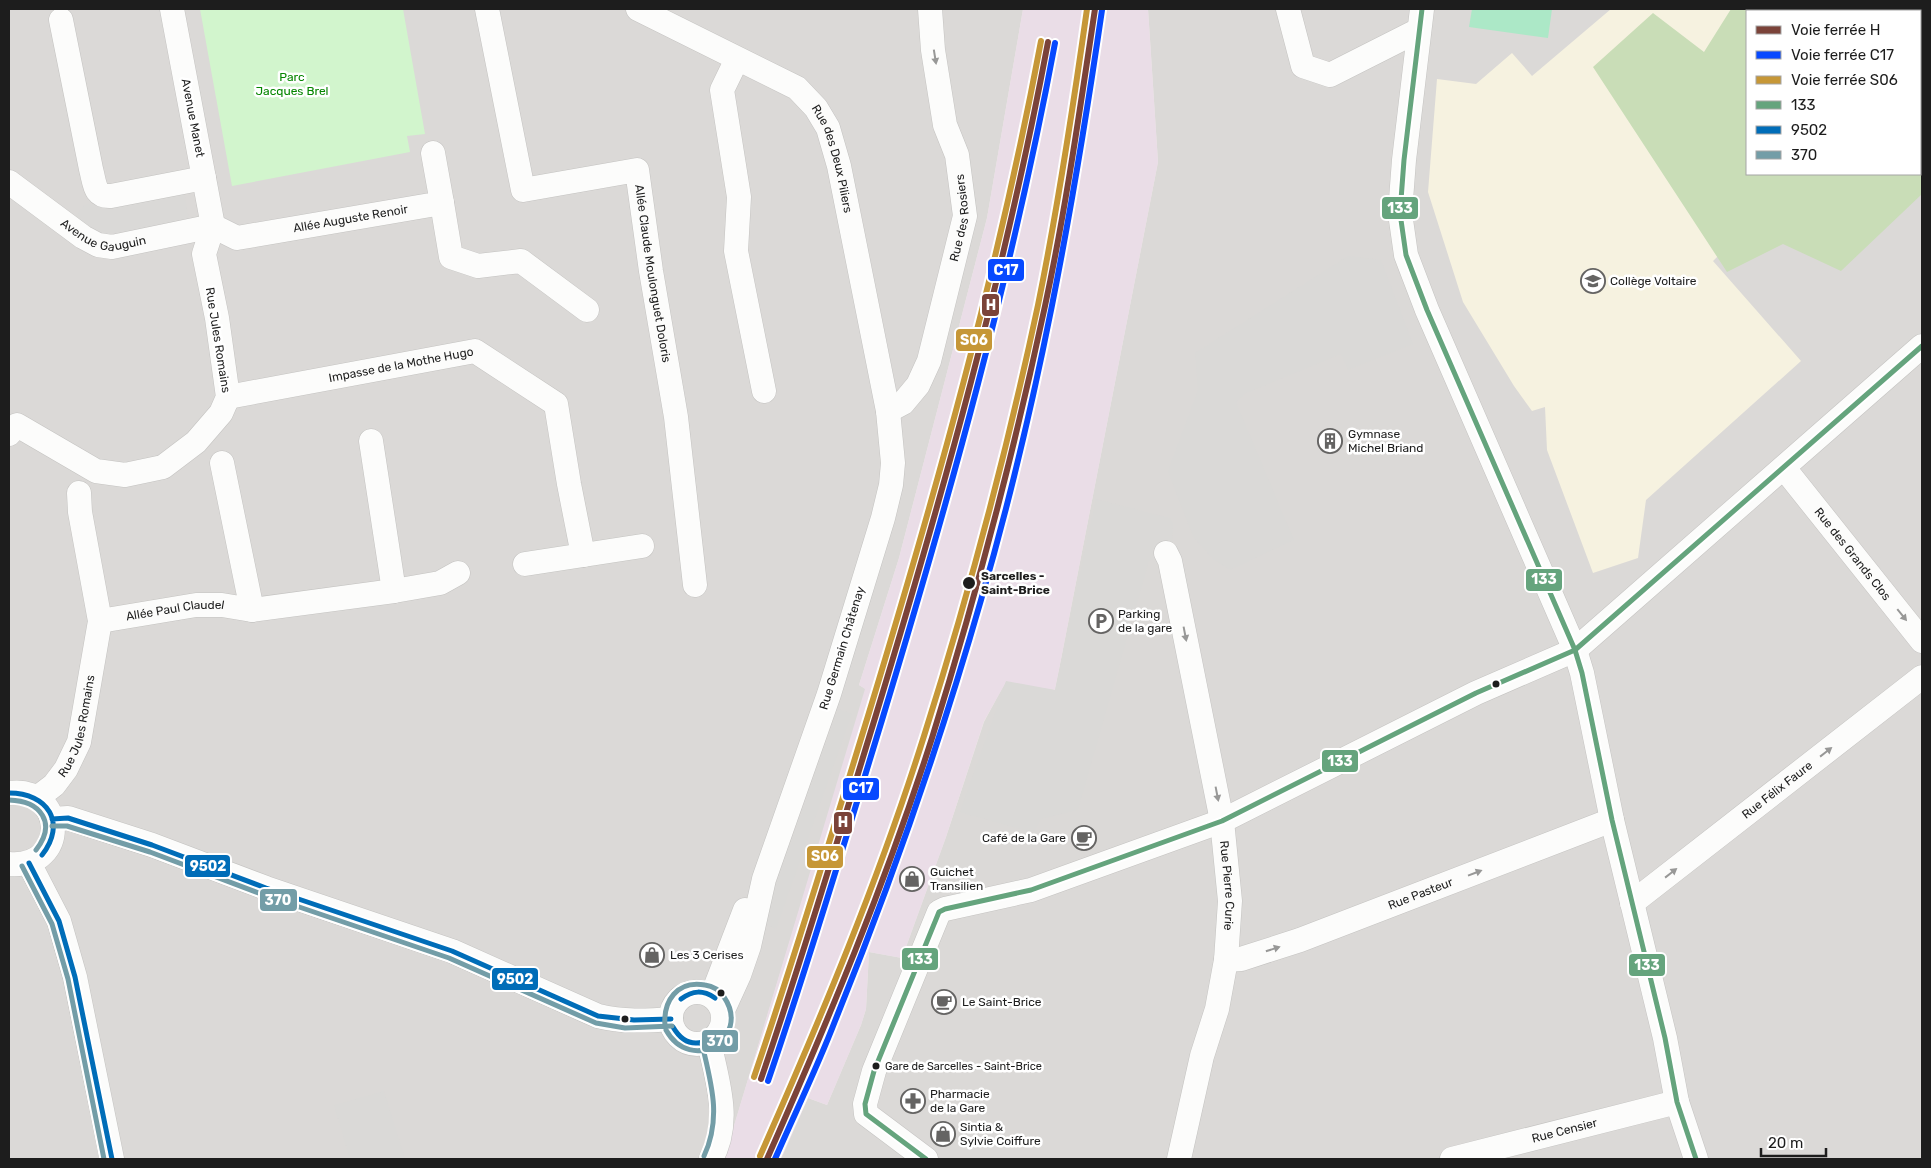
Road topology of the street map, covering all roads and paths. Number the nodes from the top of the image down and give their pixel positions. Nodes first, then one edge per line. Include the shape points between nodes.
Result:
1 (172, 9) edge
2 (487, 9) edge
3 (638, 9) edge
4 (930, 9) edge
5 (1288, 9) edge
6 (1421, 19) edge
7 (61, 20) dead end
8 (737, 58) junction
9 (433, 153) dead end
10 (204, 178) junction
11 (9, 182) edge
12 (442, 203) junction
13 (213, 226) junction
14 (587, 310) dead end
15 (1922, 346) edge
16 (764, 391) dead end
17 (228, 397) junction
18 (888, 411) junction
19 (9, 434) edge
20 (371, 441) dead end
21 (222, 463) dead end
22 (1784, 468) junction
23 (79, 493) dead end
24 (642, 546) dead end
25 (1166, 553) dead end
26 (583, 555) junction
27 (525, 564) dead end
28 (458, 573) dead end
29 (694, 585) dead end
30 (394, 592) junction
31 (252, 610) junction
32 (100, 620) junction
33 (1922, 641) edge
34 (1574, 650) junction
35 (1922, 677) edge
36 (9, 793) edge
37 (37, 798) junction
38 (52, 819) junction
39 (1612, 820) junction
40 (1222, 821) junction
41 (19, 863) edge
42 (1632, 903) junction
43 (1226, 960) junction
44 (718, 1003) junction
45 (671, 1019) junction
46 (709, 1042) junction
47 (1677, 1102) junction
48 (112, 1159) edge
49 (711, 1159) edge
50 (924, 1159) edge
51 (1179, 1159) edge
52 (1452, 1159) edge
53 (1696, 1159) edge

1 - 10 street, Avenue Manet
2 - 29 street, Allée Claude Moulonguet Doloris via 523,190 637,170 676,417
3 - 8 street, Rue des Deux Piliers
4 -> 18 street, Rue des Rosiers via 945,125 956,156 965,216 929,361 918,385 903,403
5 - 6 street via 1303,66 1330,75
6 - 34 street via 1400,213 1406,255
7 - 10 street via 97,192 112,196
8 - 16 street via 722,90 739,197 736,251
8 - 18 street, Rue des Deux Piliers via 797,88 816,108 828,128 839,166
9 - 12 street
10 - 13 street, Avenue Manet
11 - 13 street, Avenue Gauguin via 98,246 112,247
12 - 13 street, Allée Auguste Renoir via 237,238
12 - 14 street via 451,257 478,266 521,261
13 - 17 street, Rue Jules Romains via 204,254
15 - 22 street
17 - 19 street, Rue Jules Romains via 220,413 196,442 163,467 125,475 96,471 17,425
17 - 26 street, Impasse de la Mothe Hugo via 475,351 556,404
18 - 44 street, Rue Germain Châtenay via 893,462 885,510 829,694 764,880 749,946 739,975
20 - 30 street
21 - 31 street
22 -> 33 street, Rue des Grands Clos
22 - 34 street
23 - 32 street, Rue Jules Romains
24 - 26 street
25 -> 40 street, Rue Pierre Curie
26 - 27 street
28 - 30 street, Allée Paul Claudel via 440,583
30 - 31 street, Allée Paul Claudel
31 - 32 street, Allée Paul Claudel via 196,605
32 - 37 street, Rue Jules Romains via 79,742 66,770
34 - 39 street via 1582,672
34 - 40 street via 1476,693
42 -> 35 street, Rue Félix Faure
36 - 37 street via 18,792
37 - 38 street via 44,803
38 - 41 street via 54,828 50,845 44,853
38 - 45 street via 68,818 452,951 598,1016 642,1022
39 - 42 street
43 -> 39 street, Rue Pasteur via 1241,959 1300,940
40 - 43 street, Rue Pierre Curie via 1230,901
40 - 50 street via 1031,890 939,912 874,1071 865,1104 866,1114
41 - 48 street via 59,921 75,977
42 - 47 street
43 - 51 street, Rue Pierre Curie via 1217,1009 1202,1056
44 - 45 street via 699,992 685,995 674,1006
44 - 46 street via 724,1018 720,1032
45 - 46 street via 676,1033 687,1042
46 - 49 street via 723,1109 720,1133
47 - 52 street, Rue Censier
47 - 53 street

